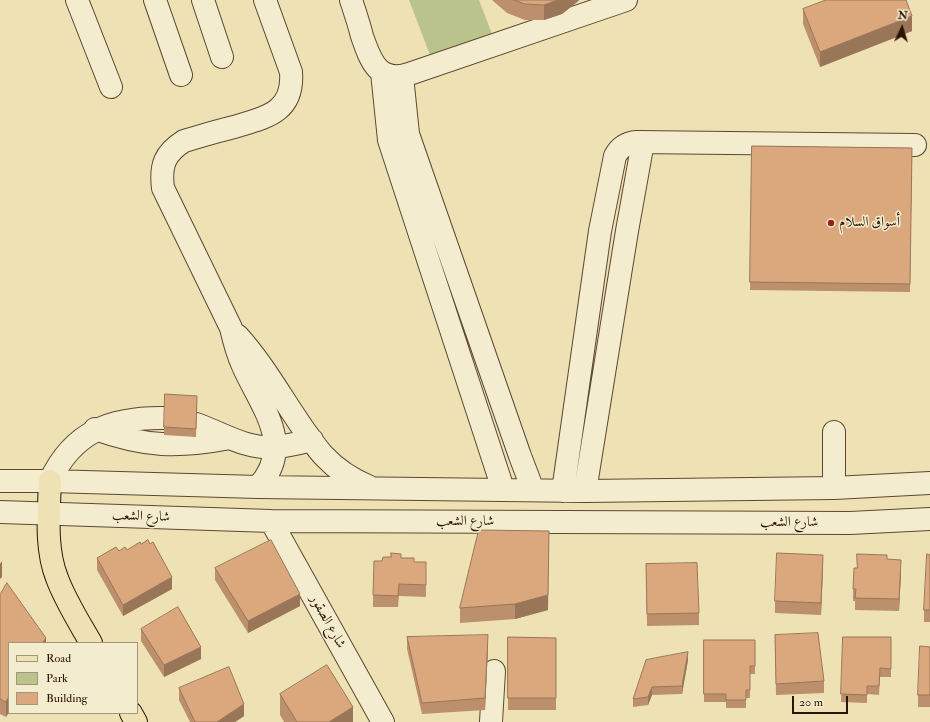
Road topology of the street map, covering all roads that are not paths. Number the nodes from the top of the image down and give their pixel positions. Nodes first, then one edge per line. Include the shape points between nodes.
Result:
1 (77, 0) edge
2 (155, 0) edge
3 (203, 0) edge
4 (265, 0) edge
5 (351, 0) edge
6 (626, 0) edge
7 (222, 57) dead end
8 (392, 74) junction
9 (181, 75) dead end
10 (111, 87) dead end
11 (644, 142) junction
12 (915, 145) dead end
13 (404, 152) junction
14 (600, 231) junction
15 (627, 231) junction
16 (595, 272) junction
17 (621, 272) junction
18 (231, 328) junction
19 (164, 418) edge
20 (196, 424) edge
21 (95, 429) junction
22 (834, 432) dead end
23 (230, 438) junction
24 (312, 440) junction
25 (275, 447) junction
26 (50, 480) junction
27 (0, 481) edge
28 (930, 483) edge
29 (258, 487) junction
30 (834, 488) junction
31 (374, 489) junction
32 (503, 489) junction
33 (533, 490) junction
34 (563, 491) junction
35 (585, 491) junction
36 (0, 512) edge
37 (49, 514) junction
38 (930, 519) edge
39 (271, 521) junction
40 (90, 642) edge
41 (494, 671) dead end
42 (383, 722) edge
43 (491, 722) edge

1 - 10 street
2 - 9 street
3 - 7 street
4 - 18 street via 291,72 291,87 286,100 281,108 266,118 184,141 167,156 163,166 163,188
5 - 8 street via 369,55 376,67
6 - 8 street
8 - 13 street via 408,134
11 - 12 street
11 - 14 street via 629,142 616,156
11 - 15 street
13 - 32 street
13 - 33 street
14 - 15 street
14 - 16 street
15 - 17 street
16 - 17 street
16 - 34 street
17 - 35 street
18 - 24 street via 254,356
18 - 25 street via 243,367 273,428
19 - 21 street via 129,419
20 - 23 street
21 - 23 street via 117,437 162,445 185,445
21 - 26 street via 72,447
22 - 30 street
23 - 25 street via 254,446
24 - 25 street
24 - 31 street via 339,470
25 - 29 street via 271,469
26 - 27 street
26 - 29 street
26 - 37 main road
28 - 30 street
29 - 31 street
30 - 35 street
31 - 32 street
32 - 33 street
33 - 34 street
34 - 35 street
36 - 37 street, شارع الشعب
37 - 39 street, شارع الشعب
37 - 40 main road via 50,553 57,578
38 - 39 street, شارع الشعب via 850,523
39 - 42 street, شارع الصقور
41 - 43 street

